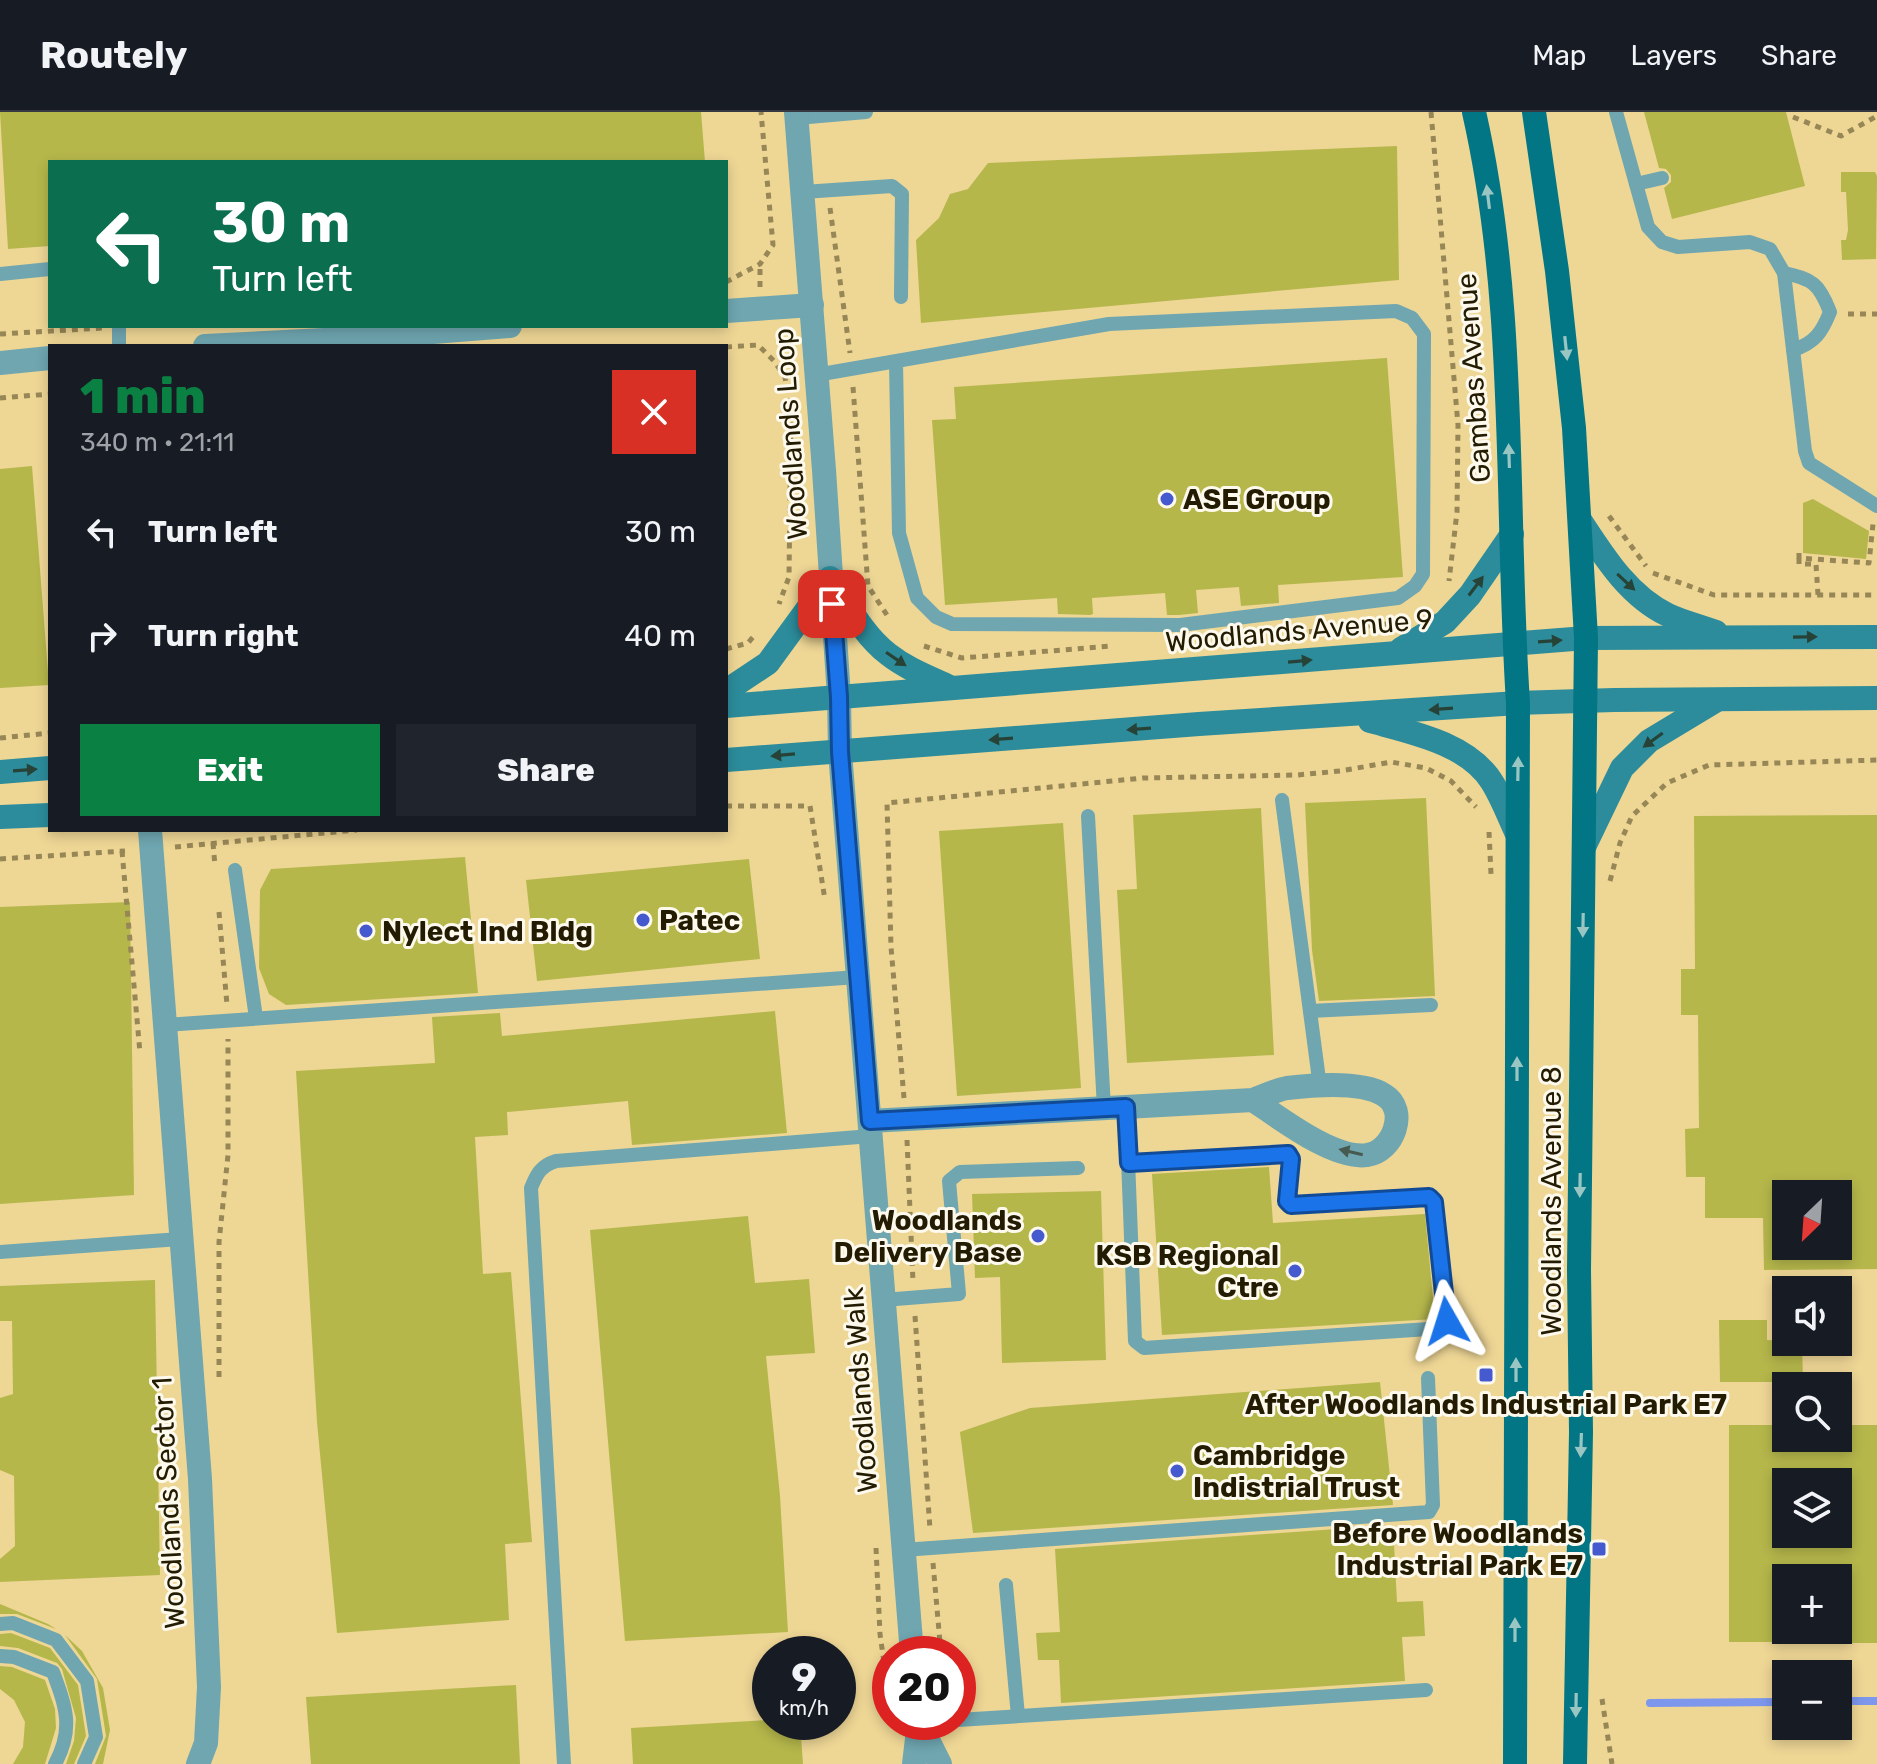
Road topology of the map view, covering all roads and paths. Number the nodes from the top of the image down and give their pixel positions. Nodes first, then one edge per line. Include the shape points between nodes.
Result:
1 (761, 112) edge
2 (866, 112) edge
3 (1431, 112) edge
4 (1474, 112) edge
5 (1534, 112) edge
6 (1616, 112) edge
7 (796, 115) edge
8 (1877, 116) edge
9 (1793, 117) dead end
10 (1662, 178) dead end
11 (1636, 184) junction
12 (803, 192) junction
13 (48, 269) edge
14 (1784, 273) junction
15 (0, 274) edge
16 (728, 281) edge
17 (901, 297) dead end
18 (812, 305) junction
19 (728, 311) edge
20 (1848, 314) dead end
21 (1877, 314) edge
22 (89, 328) edge
23 (484, 328) edge
24 (0, 334) edge
25 (277, 344) edge
26 (728, 347) edge
27 (1793, 350) junction
28 (48, 358) edge
29 (896, 361) junction
30 (0, 363) edge
31 (816, 375) junction
32 (48, 394) edge
33 (0, 398) edge
34 (1458, 425) dead end
35 (1877, 506) edge
36 (1580, 520) junction
37 (1873, 524) dead end
38 (1512, 534) junction
39 (1652, 573) dead end
40 (830, 578) junction
41 (1818, 595) junction
42 (1877, 595) edge
43 (778, 608) dead end
44 (758, 631) dead end
45 (1877, 637) edge
46 (1586, 638) junction
47 (1732, 638) junction
48 (1514, 643) junction
49 (728, 648) edge
50 (1396, 653) junction
51 (956, 689) junction
52 (728, 690) edge
53 (839, 697) junction
54 (1877, 698) edge
55 (1719, 699) junction
56 (1586, 700) junction
57 (1518, 703) junction
58 (728, 706) edge
59 (1350, 715) junction
60 (48, 733) edge
61 (0, 738) edge
62 (840, 752) junction
63 (728, 760) edge
64 (1877, 760) edge
65 (48, 768) edge
66 (0, 772) edge
67 (1451, 781) dead end
68 (1282, 800) dead end
69 (728, 806) edge
70 (810, 806) dead end
71 (48, 815) edge
72 (1088, 816) dead end
73 (1632, 816) dead end
74 (0, 817) edge
75 (335, 832) edge
76 (1517, 834) junction
77 (151, 839) edge
78 (213, 843) junction
79 (1584, 847) junction
80 (0, 859) edge
81 (235, 870) dead end
82 (215, 873) dead end
83 (218, 902) dead end
84 (858, 977) junction
85 (1431, 1005) dead end
86 (1310, 1011) junction
87 (256, 1018) junction
88 (228, 1020) junction
89 (165, 1025) junction
90 (1320, 1087) junction
91 (1253, 1100) junction
92 (1115, 1108) junction
93 (906, 1119) junction
94 (871, 1129) junction
95 (1129, 1163) junction
96 (1078, 1168) dead end
97 (180, 1239) junction
98 (0, 1252) edge
99 (913, 1298) junction
100 (883, 1300) junction
101 (1428, 1378) dead end
102 (219, 1384) dead end
103 (932, 1548) junction
104 (903, 1550) junction
105 (1006, 1585) dead end
106 (0, 1624) edge
107 (910, 1636) edge
108 (939, 1636) edge
109 (0, 1656) edge
110 (1426, 1690) dead end
111 (1018, 1716) junction
112 (976, 1719) edge
113 (918, 1740) edge
114 (929, 1740) edge
115 (55, 1764) edge
116 (84, 1764) edge
117 (198, 1764) edge
118 (564, 1764) edge
119 (914, 1764) edge
120 (940, 1764) edge
121 (1515, 1764) edge
122 (1575, 1764) edge

1 - 16 path via 773,245 760,264
2 - 7 lane
3 - 34 path
38 -> 4 main road, Gambas Avenue via 1506,340
5 -> 36 main road via 1557,271
6 - 11 lane
7 - 12 street, Woodlands Loop
8 - 9 path via 1841,136
10 - 11 lane
11 - 14 lane via 1648,227 1662,242 1678,247 1750,242 1770,249
12 - 17 lane via 898,189
12 - 18 street, Woodlands Loop
13 - 15 lane
14 - 27 lane
14 - 27 lane via 1807,278 1822,291 1830,312 1821,334
18 - 19 street
18 - 31 street, Woodlands Loop
20 - 21 path
22 - 24 path
23 - 25 street
26 - 43 path via 758,345 785,377 791,417 789,577
27 - 35 lane via 1809,463
28 - 30 street
29 - 29 lane via 1109,324 1396,311 1412,318 1424,334 1423,574 1398,598 1180,625 952,624 917,598 899,533
29 - 31 lane
31 - 40 street, Woodlands Loop
32 - 33 path
36 - 46 main road
36 -> 47 main road via 1612,569 1642,596 1666,614
37 - 41 path via 1869,563 1799,556 1799,564 1816,564
38 - 48 main road, Gambas Avenue
50 -> 38 main road via 1445,622
39 - 41 path via 1714,595
40 -> 51 main road via 886,653
40 - 52 main road via 768,663
40 - 53 street, Woodlands Loop
41 - 42 path
44 - 49 path via 748,643
47 -> 45 main road, Woodlands Avenue 9
46 - 47 main road, Woodlands Avenue 9
48 -> 46 main road, Woodlands Avenue 9
46 - 56 main road, Woodlands Avenue 8
48 - 50 main road, Woodlands Avenue 9
48 - 57 main road, Woodlands Avenue 8
51 -> 50 main road, Woodlands Avenue 9
51 - 53 main road, Woodlands Avenue 9
53 - 58 main road, Woodlands Avenue 9
53 - 62 street, Woodlands Loop
54 - 55 main road
55 - 56 main road
55 -> 79 main road via 1649,741 1622,768
56 - 57 main road
56 - 79 main road, Woodlands Avenue 8
57 -> 59 main road
76 -> 57 main road, Woodlands Avenue 8
59 -> 62 main road
59 - 76 main road via 1430,737 1462,754 1491,780
60 - 61 path
62 -> 63 main road
62 - 84 street, Woodlands Walk
64 - 73 path via 1709,765 1667,783
66 -> 65 main road
67 - 93 path via 1426,768 1391,762 1297,775 1143,778 887,803 891,947
68 - 86 lane
69 - 70 path
71 - 74 main road
72 - 92 lane
75 - 78 path
121 -> 76 main road, Woodlands Avenue 8
77 - 78 path
77 - 80 path
77 - 89 street, Woodlands Sector 1
78 - 82 path
79 -> 122 main road, Woodlands Avenue 8
81 - 87 lane
83 - 88 path
84 - 87 lane
84 - 94 street, Woodlands Walk
85 - 86 lane
86 - 90 lane
87 - 88 lane
88 - 89 lane
88 - 102 path
89 - 97 street, Woodlands Sector 1
90 - 91 street via 1285,1088
90 -> 91 street via 1362,1086 1386,1096 1397,1119 1394,1135 1382,1150 1366,1156 1317,1142
91 - 92 street
92 - 93 street
92 - 95 lane
93 - 94 street
93 - 99 path
94 - 100 street, Woodlands Walk
94 - 118 lane via 556,1161 537,1173 531,1188
95 - 95 lane via 1135,1341 1144,1348 1447,1324 1434,1202 1429,1197 1291,1205 1288,1154
96 - 99 lane via 954,1175 949,1181 959,1294
97 - 98 lane
97 - 117 street, Woodlands Sector 1 via 199,1462 209,1687 206,1743
99 - 100 lane
99 - 103 path
100 - 104 street, Woodlands Walk
101 - 103 lane via 1433,1505 1429,1512
103 - 104 lane
103 - 108 path
104 - 107 street, Woodlands Walk
105 - 111 lane
106 - 116 lane via 13,1623 56,1640 87,1681 96,1737
109 - 115 lane via 53,1672 67,1708 64,1747
110 - 111 lane
111 - 112 lane
113 - 119 street
114 - 120 street

